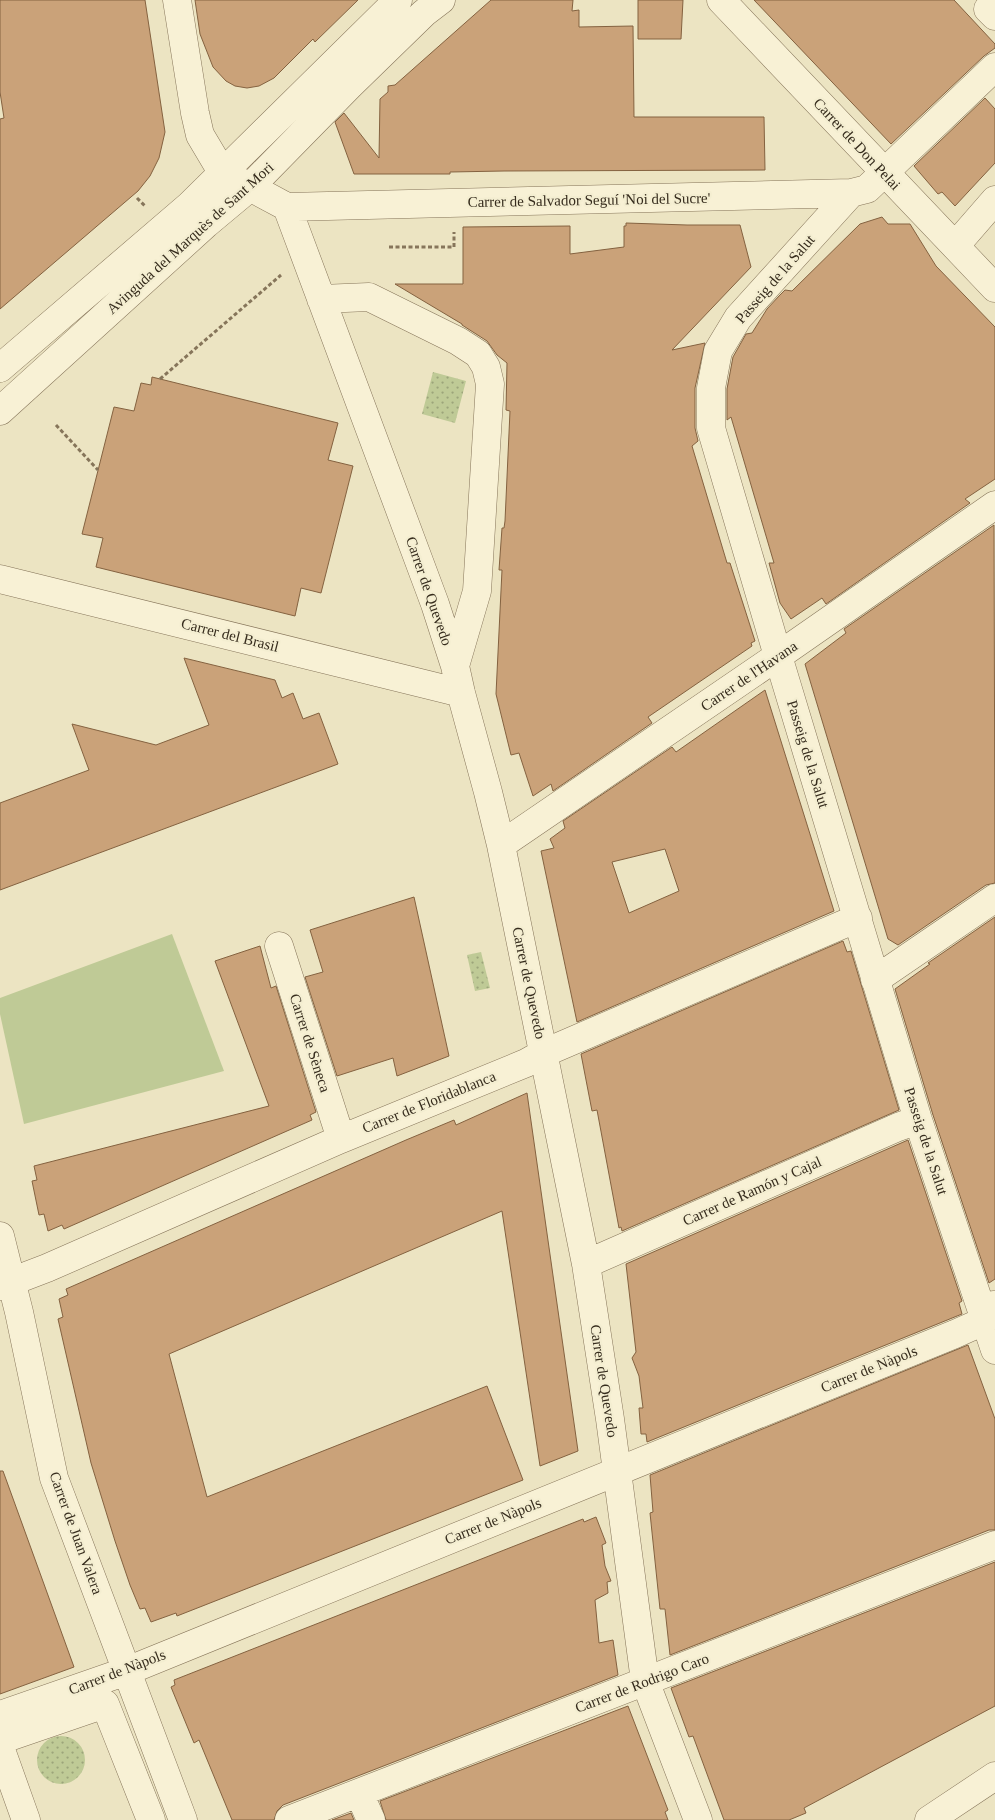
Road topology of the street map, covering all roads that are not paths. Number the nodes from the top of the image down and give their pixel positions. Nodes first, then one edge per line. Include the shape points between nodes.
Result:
1 (176, 0) edge
2 (398, 0) edge
3 (441, 0) edge
4 (721, 0) edge
5 (995, 1) edge
6 (995, 16) edge
7 (995, 67) edge
8 (222, 172) junction
9 (885, 173) junction
10 (249, 188) junction
11 (851, 193) junction
12 (995, 200) edge
13 (287, 207) junction
14 (955, 246) junction
15 (995, 288) edge
16 (321, 299) junction
17 (0, 368) edge
18 (0, 411) edge
19 (995, 505) edge
20 (0, 579) edge
21 (778, 656) junction
22 (455, 666) junction
23 (461, 693) junction
24 (501, 845) junction
25 (995, 898) edge
26 (858, 918) junction
27 (279, 946) dead end
28 (875, 980) junction
29 (544, 1053) junction
30 (918, 1120) junction
31 (341, 1139) junction
32 (0, 1236) edge
33 (586, 1264) junction
34 (6, 1284) edge
35 (990, 1312) edge
36 (995, 1350) edge
37 (617, 1471) junction
38 (995, 1545) edge
39 (127, 1671) junction
40 (645, 1681) junction
41 (0, 1715) edge
42 (0, 1740) edge
43 (0, 1747) edge
44 (995, 1776) edge
45 (359, 1792) junction
46 (26, 1820) edge
47 (151, 1820) edge
48 (183, 1820) edge
49 (289, 1820) edge
50 (371, 1820) edge
51 (698, 1820) edge
52 (929, 1820) edge

1 - 8 street via 200,135
2 - 8 street, Avinguda del Marquès de Sant Mori
3 - 10 street, Avinguda del Marquès de Sant Mori via 350,85
4 - 9 street, Carrer de Don Pelai
5 - 6 street via 988,8
7 - 9 street, Carrer de Salvador Seguí 'Noi del Sucre'
8 - 10 street
8 - 17 street, Avinguda del Marquès de Sant Mori via 189,206
9 - 11 street, Carrer de Salvador Seguí 'Noi del Sucre' via 867,189
9 - 14 street, Carrer de Don Pelai
10 - 13 street
10 - 18 street, Avinguda del Marquès de Sant Mori
11 - 13 street, Carrer de Salvador Seguí 'Noi del Sucre'
11 - 21 street, Passeig de la Salut via 738,318 718,351 711,388 711,428
12 - 14 street
13 - 16 street, Carrer de Quevedo
14 - 15 street, Carrer de Don Pelai
16 - 22 street, Carrer de Quevedo
16 - 22 street via 369,297 458,342 478,354 486,367 490,384 477,591
19 - 21 street, Carrer de l'Havana
20 - 23 street, Carrer del Brasil
21 - 24 street, Carrer de l'Havana
21 - 26 street, Passeig de la Salut
22 - 23 street, Carrer de Quevedo
23 - 24 street, Carrer de Quevedo
24 - 29 street, Carrer de Quevedo
25 - 28 street
26 - 28 street, Passeig de la Salut
26 - 29 street, Carrer de Floridablanca
27 - 31 street, Carrer de Sèneca
28 - 30 street, Passeig de la Salut
29 - 31 street, Carrer de Floridablanca
29 - 33 street, Carrer de Quevedo
30 - 33 street, Carrer de Ramón y Cajal
30 - 35 street, Passeig de la Salut
31 - 34 street, Carrer de Floridablanca
32 - 34 street, Carrer de Juan Valera
33 - 37 street, Carrer de Quevedo
34 - 39 street, Carrer de Juan Valera via 54,1478
35 - 36 street, Passeig de la Salut
35 - 37 street, Carrer de Nàpols
37 - 39 street, Carrer de Nàpols
37 - 40 street, Carrer de Quevedo
38 - 40 street, Carrer de Rodrigo Caro
39 - 41 street, Carrer de Nàpols
39 - 48 street, Carrer de Juan Valera
40 - 45 street, Carrer de Rodrigo Caro
40 - 51 street, Carrer de Quevedo
42 - 47 street via 105,1704
43 - 46 street
44 - 52 street
45 - 49 street, Carrer de Rodrigo Caro
45 - 50 street

